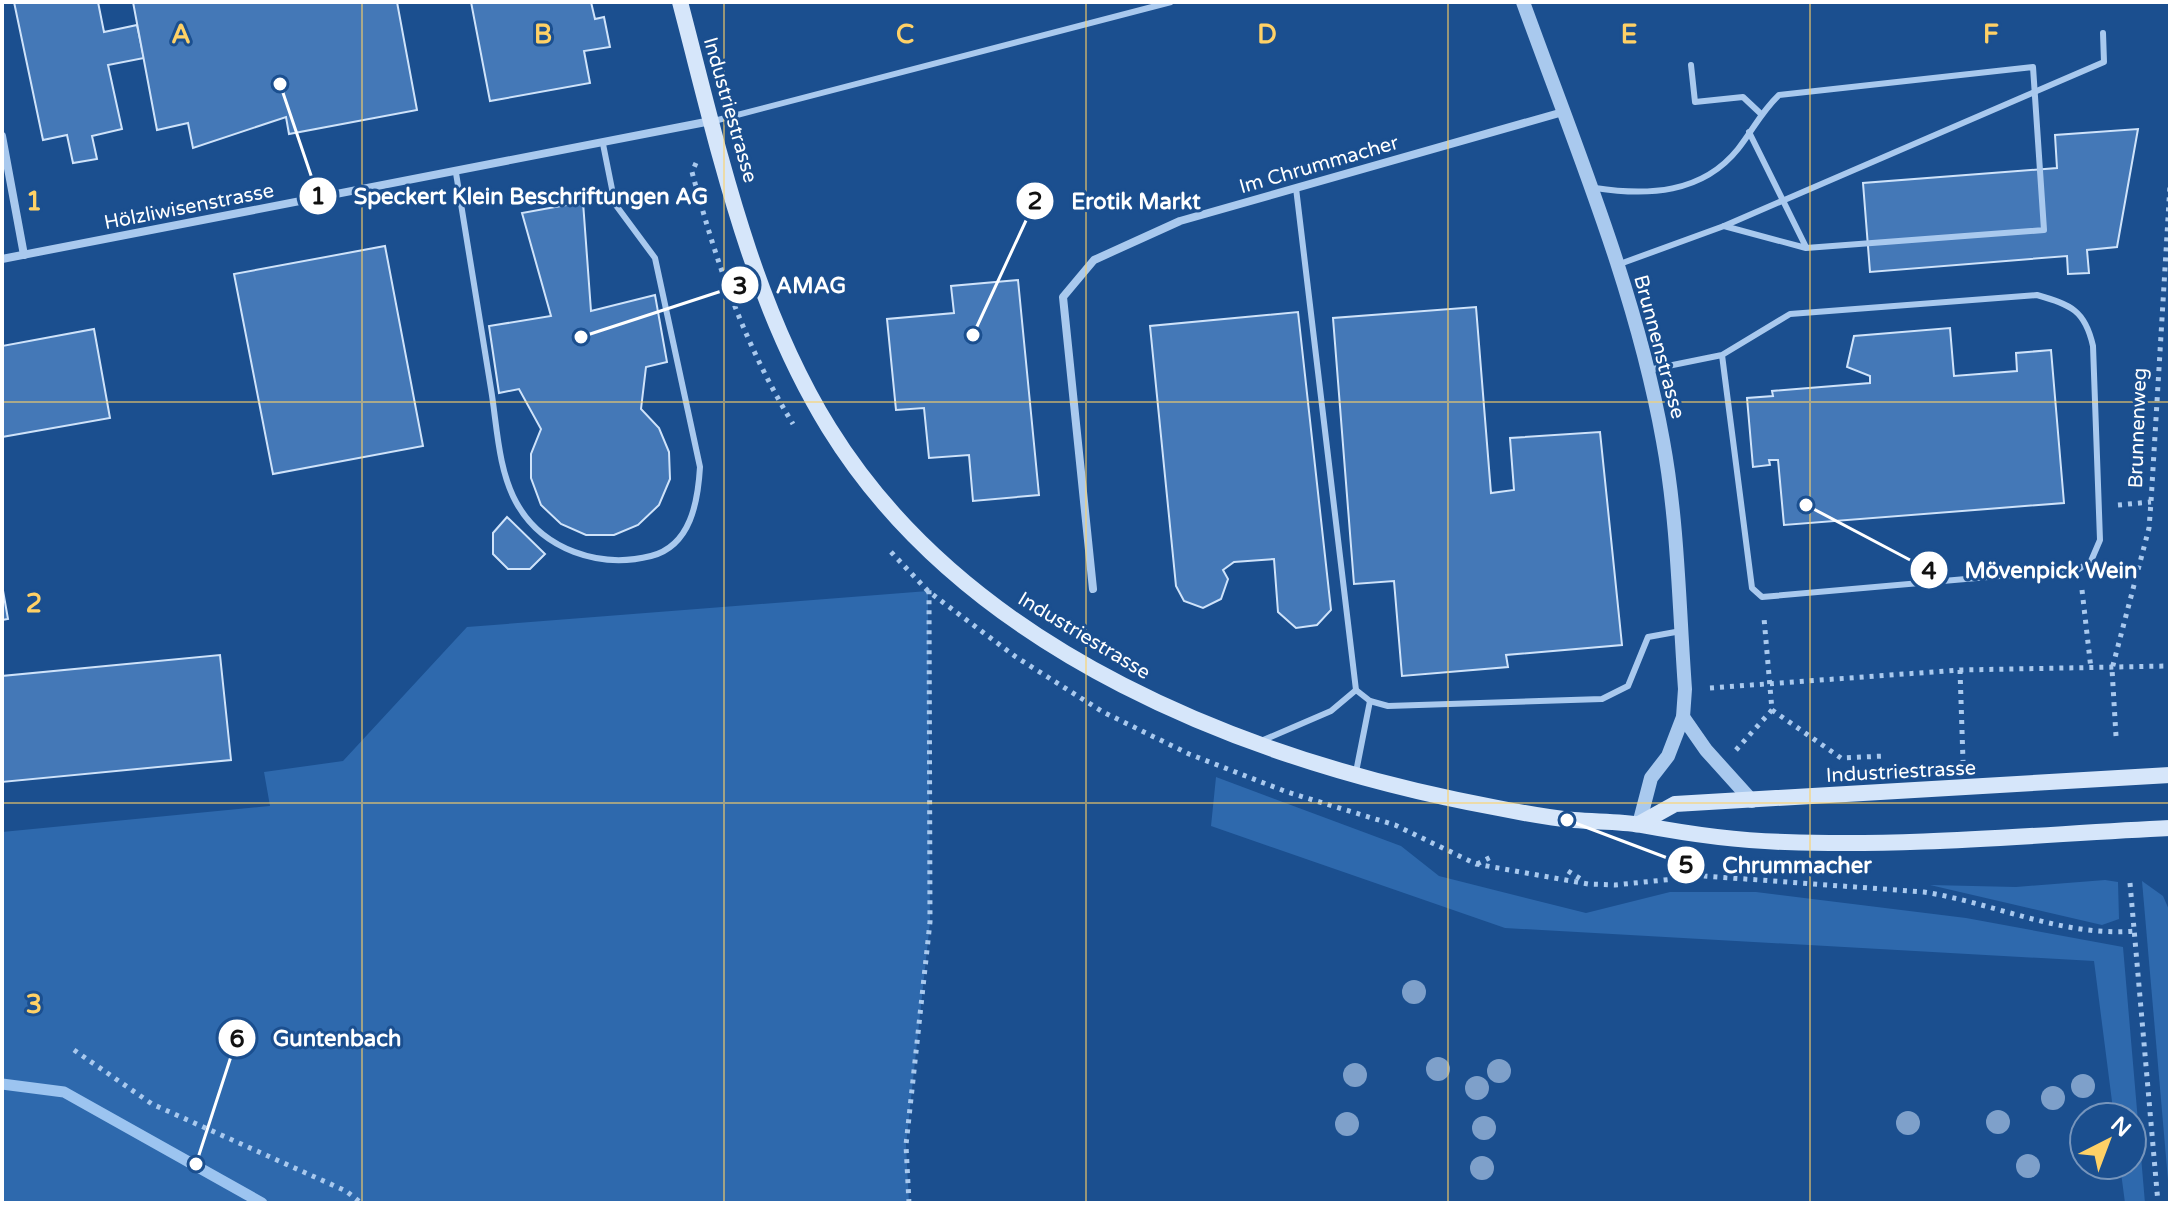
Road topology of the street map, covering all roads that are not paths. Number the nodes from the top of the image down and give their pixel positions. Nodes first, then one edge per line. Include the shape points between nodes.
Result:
1 (680, 2) edge
2 (1171, 2) edge
3 (1523, 2) edge
4 (2103, 33) dead end
5 (1691, 65) dead end
6 (2036, 91) junction
7 (1563, 112) junction
8 (1760, 113) junction
9 (711, 121) junction
10 (1749, 132) junction
11 (2, 136) edge
12 (603, 144) junction
13 (456, 173) junction
14 (1296, 188) junction
15 (1591, 188) junction
16 (1782, 199) junction
17 (1724, 226) junction
18 (1806, 248) junction
19 (24, 255) junction
20 (2, 259) edge
21 (1617, 265) junction
22 (1722, 355) junction
23 (1648, 370) junction
24 (1093, 589) dead end
25 (1681, 631) junction
26 (1356, 690) junction
27 (1370, 701) junction
28 (1683, 717) junction
29 (1256, 743) junction
30 (2170, 775) edge
31 (1355, 776) junction
32 (1752, 801) junction
33 (1639, 824) junction
34 (2170, 828) edge

1 - 9 main road, Industriestrasse
2 - 9 lane
3 - 7 street, Brunnenstrasse
4 - 6 lane via 2104,62
5 - 8 lane via 1695,102 1743,97
6 - 8 lane via 2033,67 1779,95
6 - 16 lane
6 - 18 lane via 2044,230
7 - 14 street, Im Chrummacher
7 - 15 street, Brunnenstrasse
8 - 10 lane
9 - 12 street, Hölzliwisenstrasse
9 - 29 main road, Industriestrasse via 772,313 829,428 870,485 947,568 1023,626 1137,693
10 - 15 lane via 1726,162 1690,184 1636,194
10 - 16 lane
11 - 19 street
12 - 13 street, Hölzliwisenstrasse
12 - 13 lane via 615,204 655,258 700,467 699,495 677,542 657,555 633,561 574,553 548,539 515,501 501,455
13 - 19 street, Hölzliwisenstrasse
14 - 24 street, Im Chrummacher via 1180,221 1094,260 1063,297
14 - 26 lane
15 - 21 street, Brunnenstrasse
16 - 17 lane
16 - 18 lane
17 - 18 lane
17 - 21 lane
19 - 20 street, Hölzliwisenstrasse
21 - 23 street, Brunnenstrasse
22 - 22 lane via 1752,588 1762,597 2079,569 2091,561 2100,540 2093,346 2088,325 2076,310 2037,295 1790,314
22 - 23 lane
23 - 25 street, Brunnenstrasse via 1664,443
25 - 27 lane via 1648,637 1628,686 1602,699 1388,706
25 - 28 street, Brunnenstrasse
26 - 27 lane
26 - 29 lane via 1331,711
27 - 31 lane
28 - 32 street
28 - 33 street, Brunnenstrasse via 1668,756 1651,778
29 - 31 main road, Industriestrasse
30 - 32 main road, Industriestrasse
31 - 33 main road, Industriestrasse via 1567,820
32 - 33 main road, Industriestrasse via 1675,804
33 - 34 main road, Industriestrasse via 1672,833 1829,844

